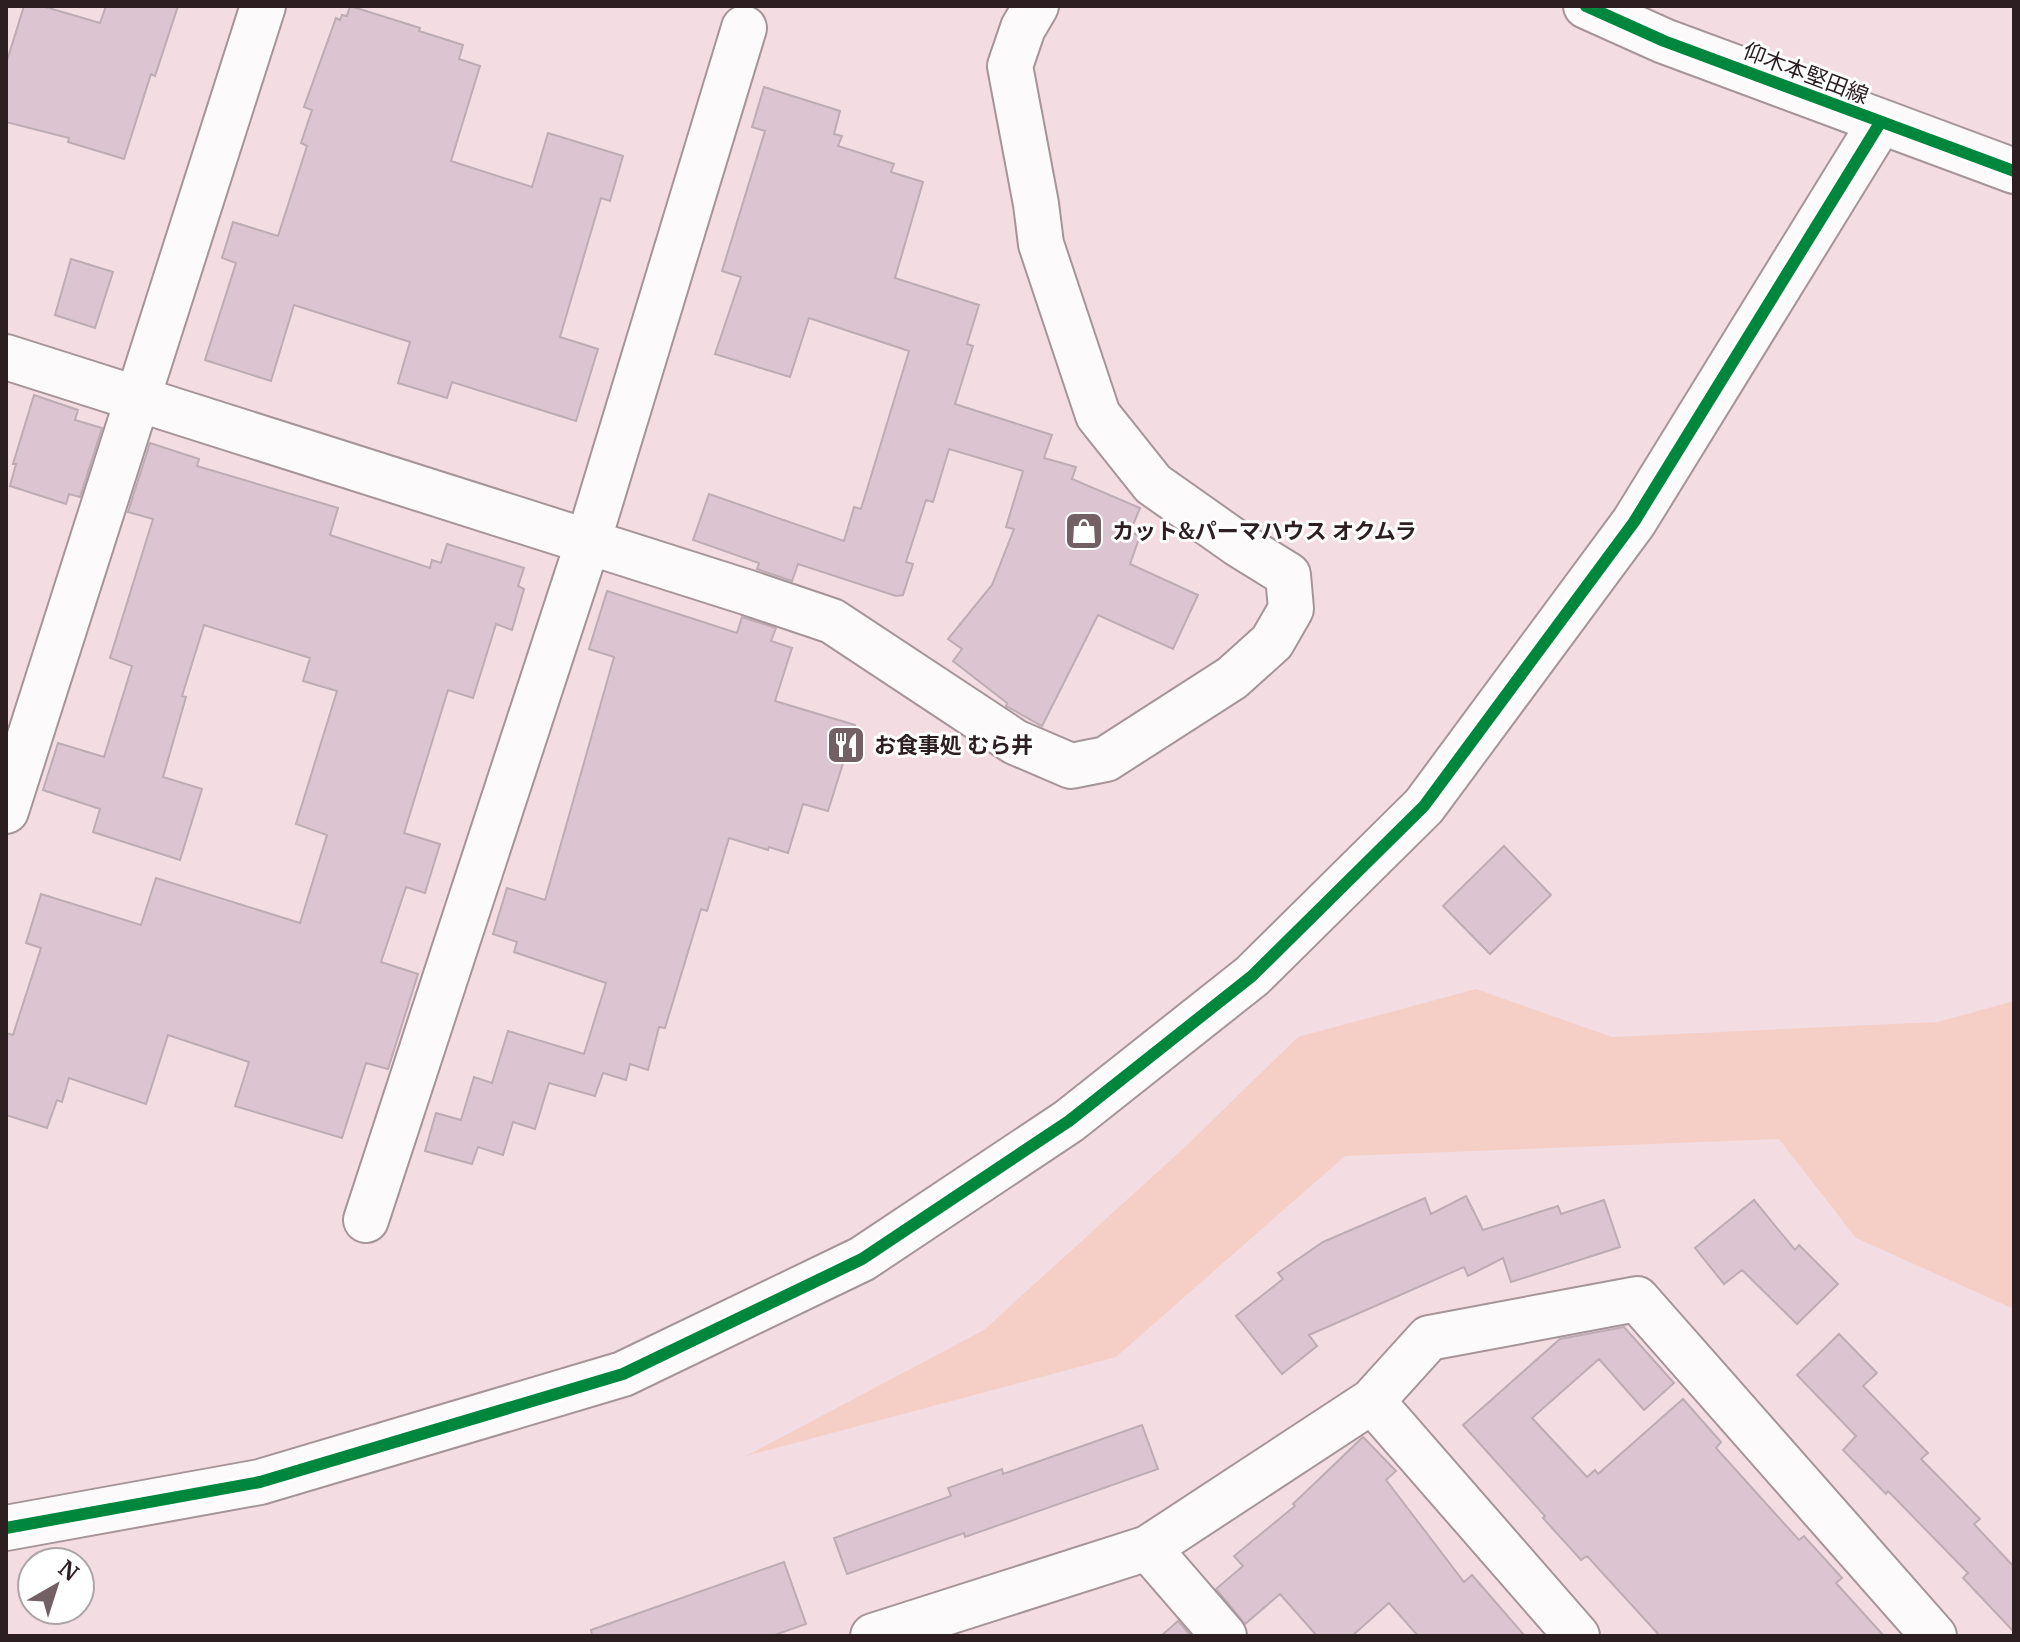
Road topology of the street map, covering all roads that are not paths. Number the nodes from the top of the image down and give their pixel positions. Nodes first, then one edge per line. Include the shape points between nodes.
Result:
1 (263, 6) edge
2 (1036, 6) edge
3 (1586, 6) edge
4 (744, 28) dead end
5 (1880, 123) junction
6 (2014, 171) edge
7 (6, 357) edge
8 (138, 399) junction
9 (588, 542) junction
10 (6, 811) edge
11 (366, 1220) dead end
12 (1372, 1401) junction
13 (6, 1528) edge
14 (1148, 1548) junction
15 (878, 1635) edge
16 (1224, 1636) edge
17 (1577, 1636) edge
18 (1934, 1636) edge

1 - 8 street
2 - 9 street via 1010,66 1041,244 1098,415 1153,484 1288,575 1291,609 1272,642 1232,678 1106,759 1071,766 1015,742 832,621
3 - 5 street, 仰木本堅田線
4 - 9 street
5 - 6 street, 仰木本堅田線
5 - 13 street via 1634,522 1424,806 1252,976 1069,1121 862,1259 623,1374 260,1482
7 - 8 street
8 - 9 street
8 - 10 street
9 - 11 street
12 - 14 street
12 - 17 street
12 - 18 street via 1429,1338 1637,1299
14 - 15 street
14 - 16 street

